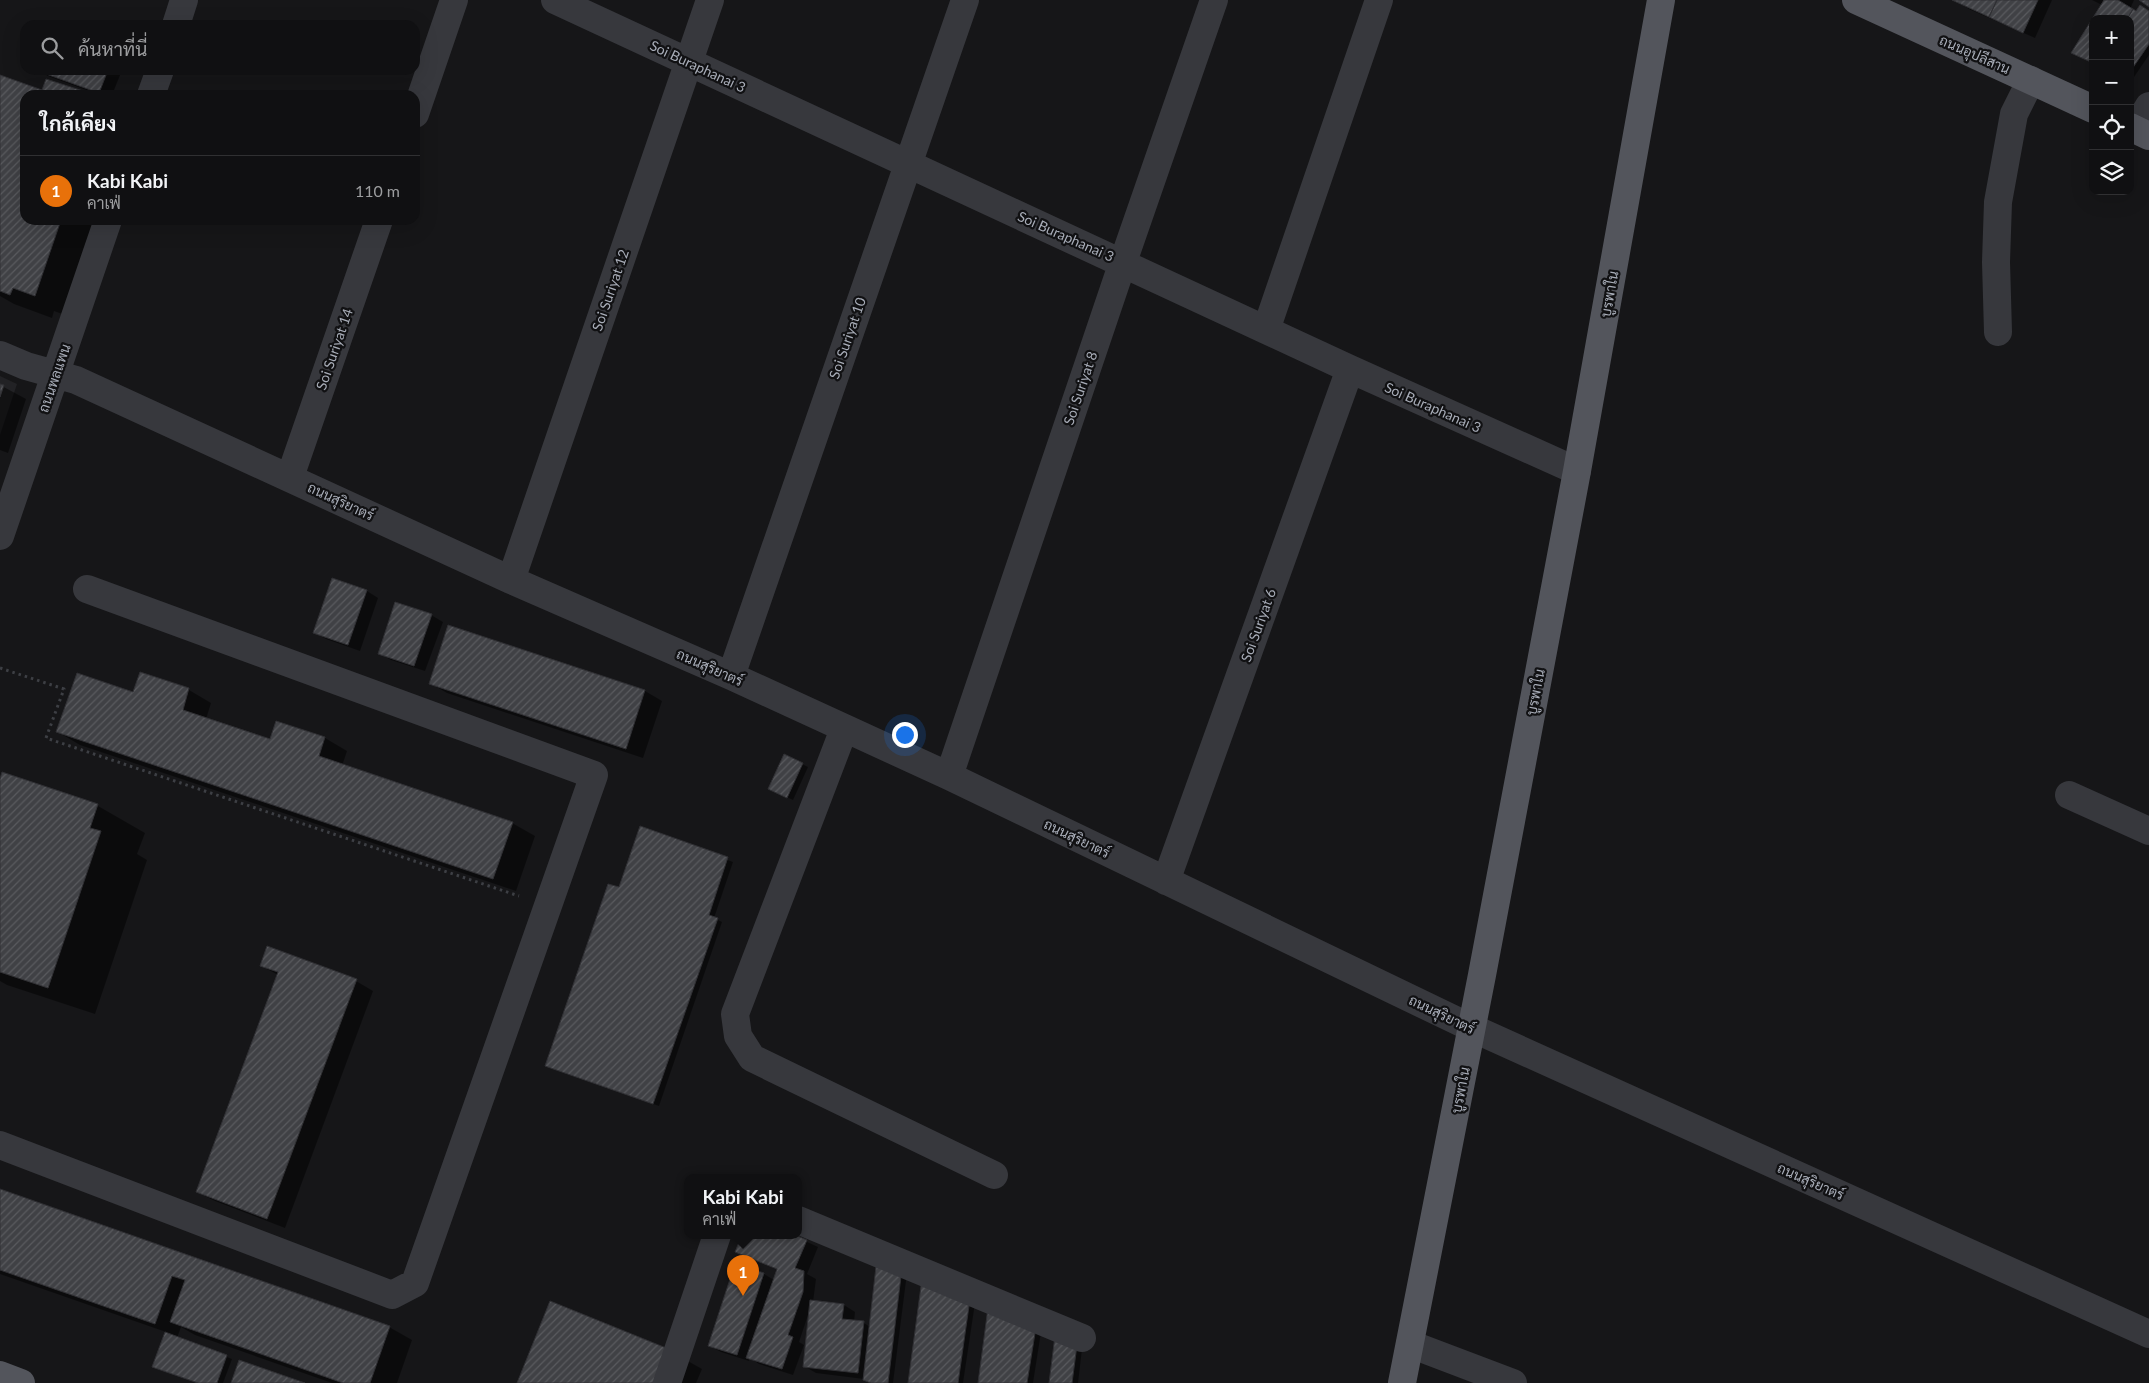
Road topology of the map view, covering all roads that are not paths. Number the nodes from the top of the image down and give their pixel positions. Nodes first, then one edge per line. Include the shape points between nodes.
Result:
1 (184, 0) edge
2 (454, 0) edge
3 (555, 0) edge
4 (710, 0) edge
5 (965, 0) edge
6 (1214, 0) edge
7 (1379, 0) edge
8 (1661, 0) edge
9 (1856, 0) edge
10 (178, 20) edge
11 (689, 62) junction
12 (158, 75) edge
13 (2032, 80) junction
14 (154, 90) edge
15 (420, 99) edge
16 (2149, 106) edge
17 (2089, 107) edge
18 (2138, 131) edge
19 (907, 164) junction
20 (106, 225) edge
21 (376, 225) edge
22 (1123, 262) junction
23 (1266, 330) junction
24 (1998, 332) dead end
25 (0, 355) edge
26 (1350, 369) junction
27 (55, 374) junction
28 (1577, 471) junction
29 (290, 477) junction
30 (0, 536) edge
31 (511, 580) junction
32 (87, 589) dead end
33 (731, 676) junction
34 (844, 728) junction
35 (949, 776) junction
36 (2069, 795) dead end
37 (2149, 831) edge
38 (1166, 881) junction
39 (1472, 1028) junction
40 (0, 1145) edge
41 (994, 1175) dead end
42 (802, 1222) edge
43 (715, 1239) edge
44 (2149, 1334) edge
45 (1082, 1338) dead end
46 (1410, 1344) junction
47 (0, 1375) edge
48 (21, 1383) edge
49 (667, 1383) edge
50 (1402, 1383) edge
51 (1513, 1383) edge

1 - 10 street
2 - 15 street
3 - 11 street, Soi Buraphanai 3
4 - 11 street, Soi Suriyat 12
5 - 19 street, Soi Suriyat 10
6 - 22 street, Soi Suriyat 8
7 - 23 street
8 - 28 main road, บูรพาใน
9 - 13 main road, ถนนอุปลีสาน
11 - 19 street, Soi Buraphanai 3
11 - 31 street, Soi Suriyat 12
12 - 14 street
13 - 17 main road, ถนนอุปลีสาน
13 - 24 street via 2014,114 1998,202
16 - 18 street
19 - 22 street, Soi Buraphanai 3
19 - 33 street, Soi Suriyat 10
20 - 27 street, ถนนพลแพน
21 - 29 street, Soi Suriyat 14
22 - 23 street, Soi Buraphanai 3
22 - 35 street, Soi Suriyat 8
23 - 26 street, Soi Buraphanai 3
25 - 27 street, ถนนสุริยาตร์
26 - 28 street, Soi Buraphanai 3
26 - 38 street, Soi Suriyat 6
27 - 29 street, ถนนสุริยาตร์ via 76,380
27 - 30 street, ถนนพลแพน
28 - 39 main road, บูรพาใน
29 - 31 street, ถนนสุริยาตร์
31 - 33 street, ถนนสุริยาตร์
32 - 40 street via 594,775 416,1283 392,1294
33 - 34 street, ถนนสุริยาตร์
34 - 35 street, ถนนสุริยาตร์
34 - 41 street via 736,1014 738,1036 752,1058
35 - 38 street, ถนนสุริยาตร์
36 - 37 street
38 - 39 street, ถนนสุริยาตร์
39 - 44 street, ถนนสุริยาตร์
39 - 46 main road, บูรพาใน
42 - 45 street
43 - 49 street
46 - 50 main road, บูรพาใน
46 - 51 street
47 - 48 main road

